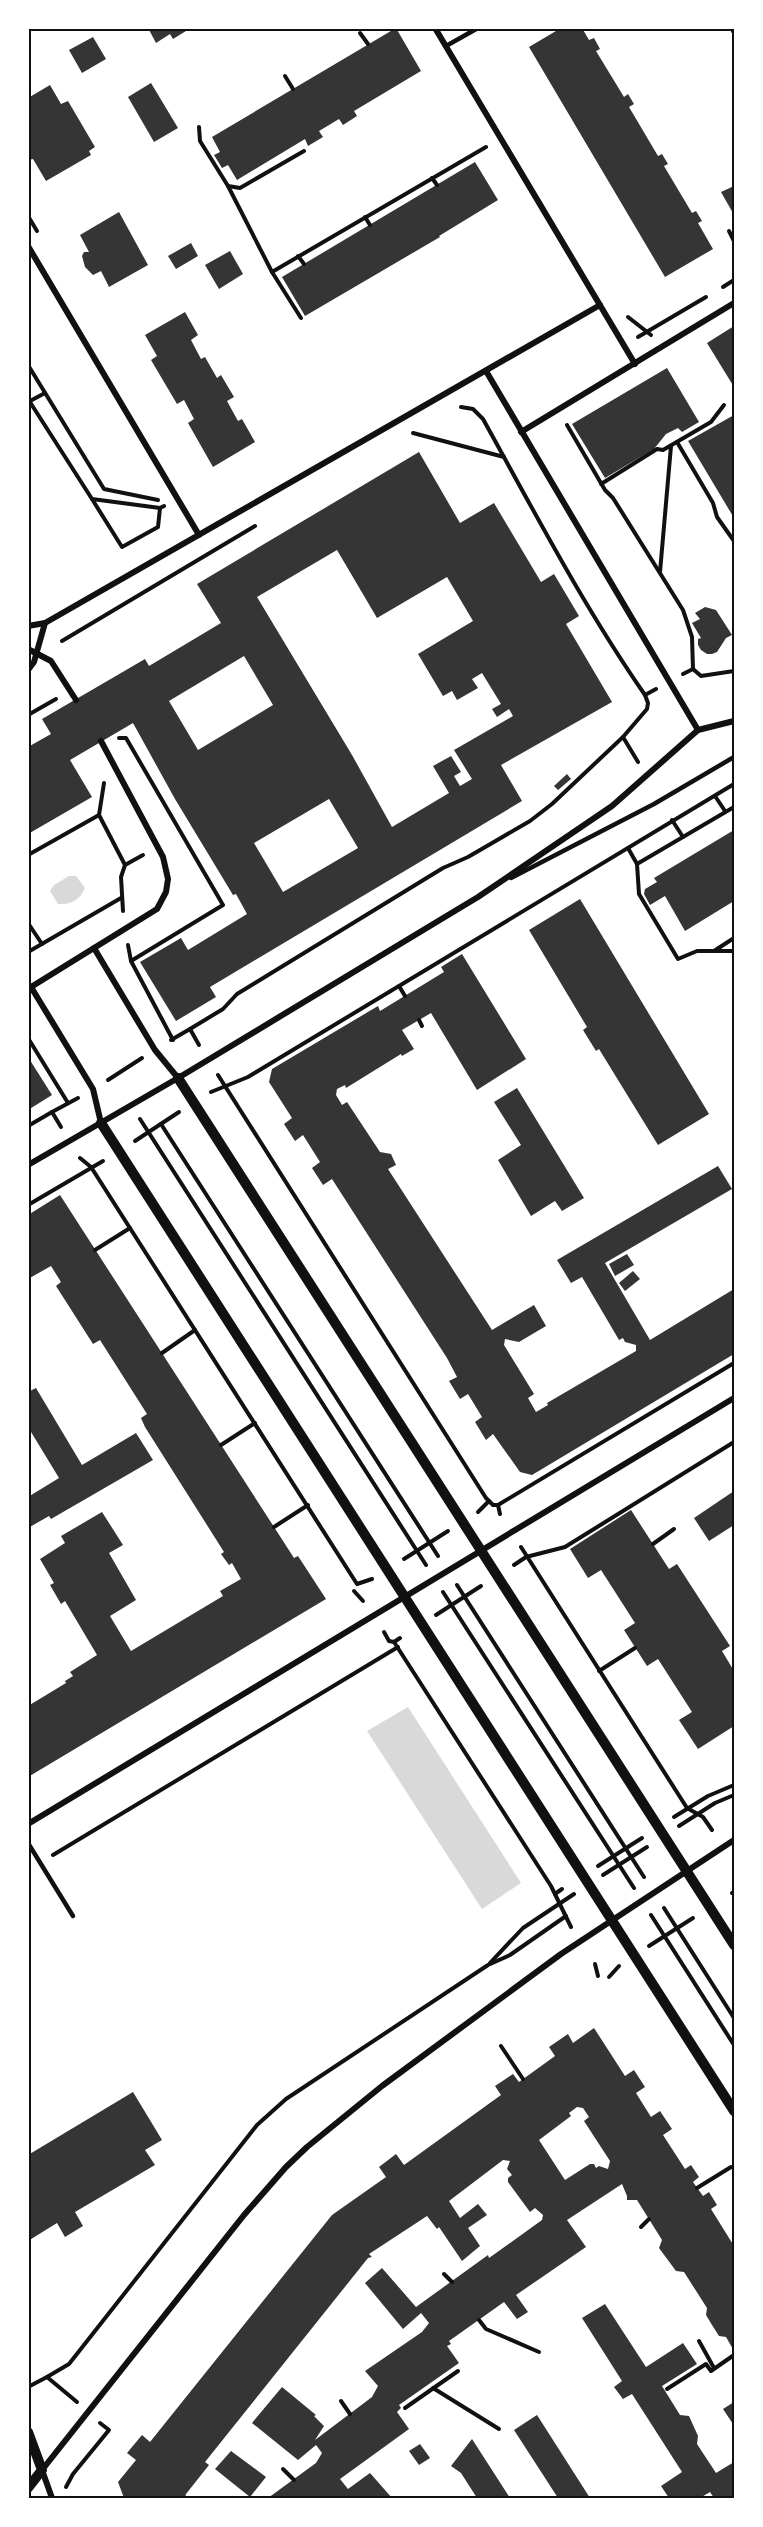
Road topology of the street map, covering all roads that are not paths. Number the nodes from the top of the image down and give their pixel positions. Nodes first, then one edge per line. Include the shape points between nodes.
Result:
1 (435, 28) edge
2 (478, 28) edge
3 (446, 46) junction
4 (28, 246) edge
5 (735, 303) edge
6 (600, 305) junction
7 (635, 364) junction
8 (486, 371) junction
9 (521, 432) junction
10 (199, 535) junction
11 (45, 623) junction
12 (28, 626) edge
13 (28, 649) edge
14 (37, 653) junction
15 (28, 670) edge
16 (76, 700) dead end
17 (735, 721) edge
18 (698, 730) junction
19 (101, 741) dead end
20 (735, 757) edge
21 (489, 889) junction
22 (94, 948) junction
23 (30, 988) edge
24 (178, 1078) junction
25 (101, 1123) junction
26 (28, 1165) edge
27 (735, 1398) edge
28 (482, 1551) junction
29 (405, 1598) junction
30 (28, 1824) edge
31 (735, 1840) edge
32 (28, 1843) edge
33 (687, 1871) junction
34 (73, 1916) dead end
35 (612, 1919) junction
36 (735, 1945) edge
37 (735, 2111) edge
38 (28, 2432) edge
39 (42, 2470) junction
40 (28, 2488) edge
41 (52, 2499) edge

1 - 3 street
2 - 3 lane
3 - 6 street
4 - 10 street
5 - 7 street
6 - 7 street
6 - 8 street
7 - 9 street
8 - 9 street
8 - 10 street
9 - 18 street
10 - 11 street
11 - 12 street
11 - 14 street
13 - 14 street
14 - 15 street
14 - 16 street via 55,665
17 - 18 street
18 - 21 street via 612,806
19 - 22 street via 163,857 168,879 157,909
20 - 21 lane via 654,804
21 - 24 street
22 - 23 street
22 - 24 street via 155,1050
23 - 25 street via 93,1089
24 - 25 street
24 - 28 street
25 - 26 street
25 - 29 street
27 - 28 street
28 - 29 street
28 - 33 street
29 - 30 street
29 - 35 street
31 - 33 street
32 - 34 lane
33 - 35 street
33 - 36 street
35 - 37 street
35 - 39 street via 382,2086 286,2167
38 - 39 street
39 - 40 street
39 - 41 street

